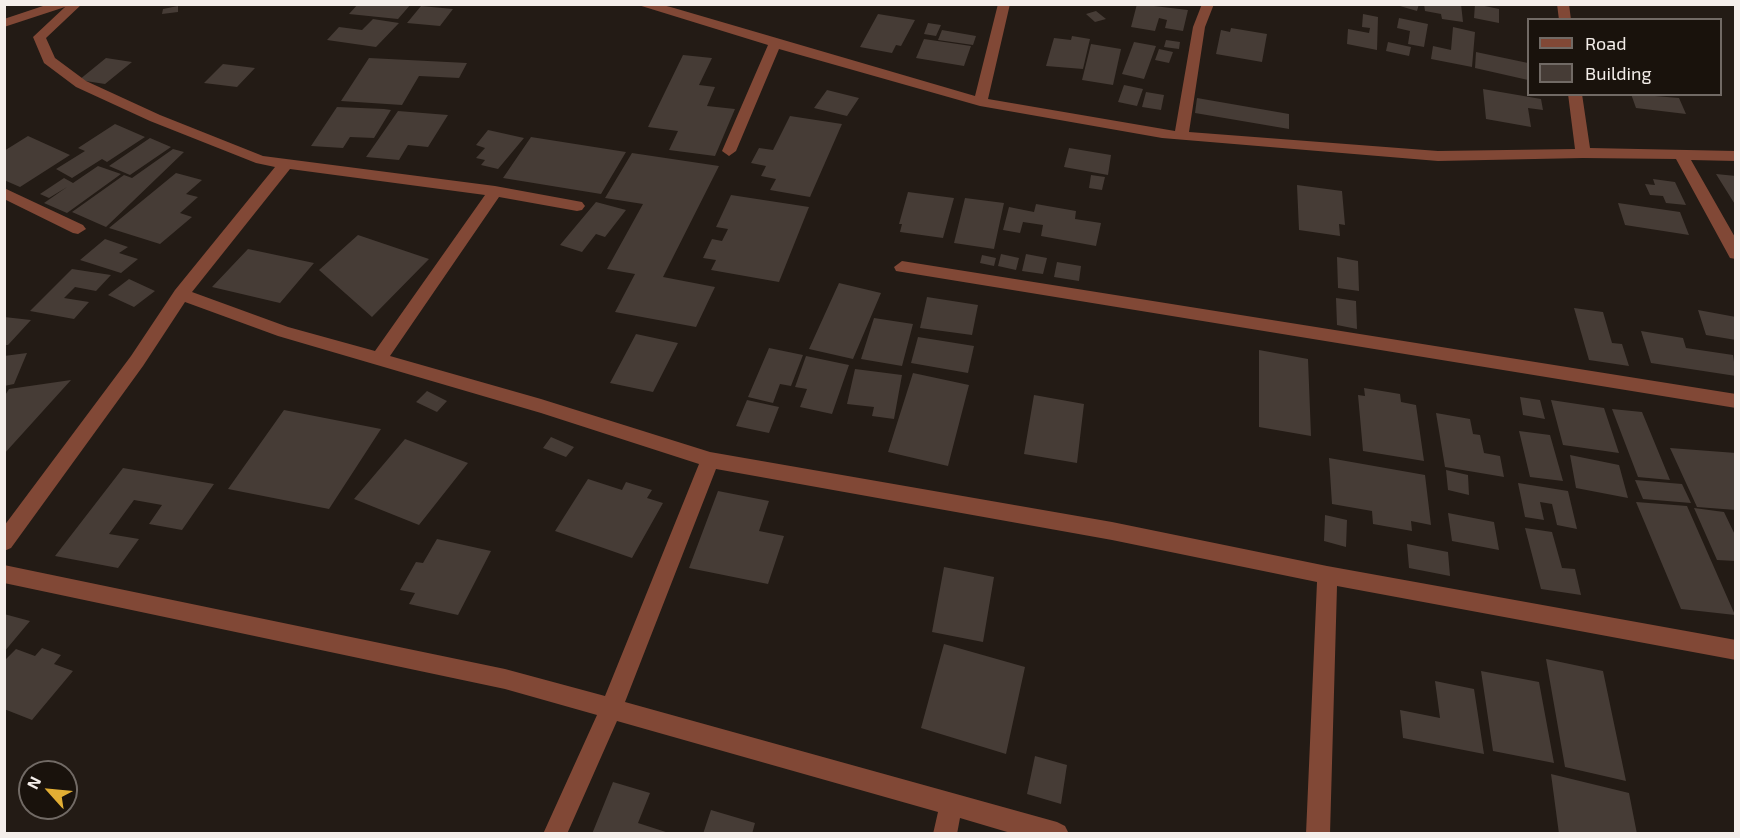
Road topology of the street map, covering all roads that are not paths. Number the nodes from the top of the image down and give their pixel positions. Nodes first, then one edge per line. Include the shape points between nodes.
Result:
1 (63, 4) edge
2 (76, 4) edge
3 (641, 4) edge
4 (1004, 4) edge
5 (1208, 4) edge
6 (4, 23) edge
7 (775, 44) junction
8 (1575, 96) edge
9 (980, 102) junction
10 (1180, 136) junction
11 (729, 151) dead end
12 (1583, 153) junction
13 (1681, 155) junction
14 (1736, 156) edge
15 (287, 162) junction
16 (495, 191) junction
17 (4, 193) edge
18 (577, 206) dead end
19 (78, 229) dead end
20 (1736, 254) edge
21 (902, 267) dead end
22 (181, 294) junction
23 (378, 360) junction
24 (1736, 401) edge
25 (710, 460) junction
26 (4, 542) edge
27 (4, 574) edge
28 (1327, 575) junction
29 (1736, 650) edge
30 (611, 709) junction
31 (952, 804) junction
32 (555, 834) edge
33 (945, 834) edge
34 (1057, 834) edge
35 (1318, 834) edge

1 - 6 street
2 - 15 street via 39,37 49,60 81,84 261,160
3 - 7 street
4 - 9 street
5 - 10 street via 1199,27
7 - 9 street
7 - 11 street
8 - 12 street
9 - 10 street
10 - 12 street via 1438,156
12 - 13 street
13 - 14 street
13 - 20 street
15 - 16 street
15 - 22 street
16 - 18 street
16 - 23 street
17 - 19 street
21 - 24 street
22 - 23 street via 284,332
22 - 26 street via 137,361
23 - 25 street
25 - 28 street via 1112,531
25 - 30 street
27 - 30 street via 506,679
28 - 29 street
28 - 35 street
30 - 31 street
30 - 32 street
31 - 33 street
31 - 34 street

